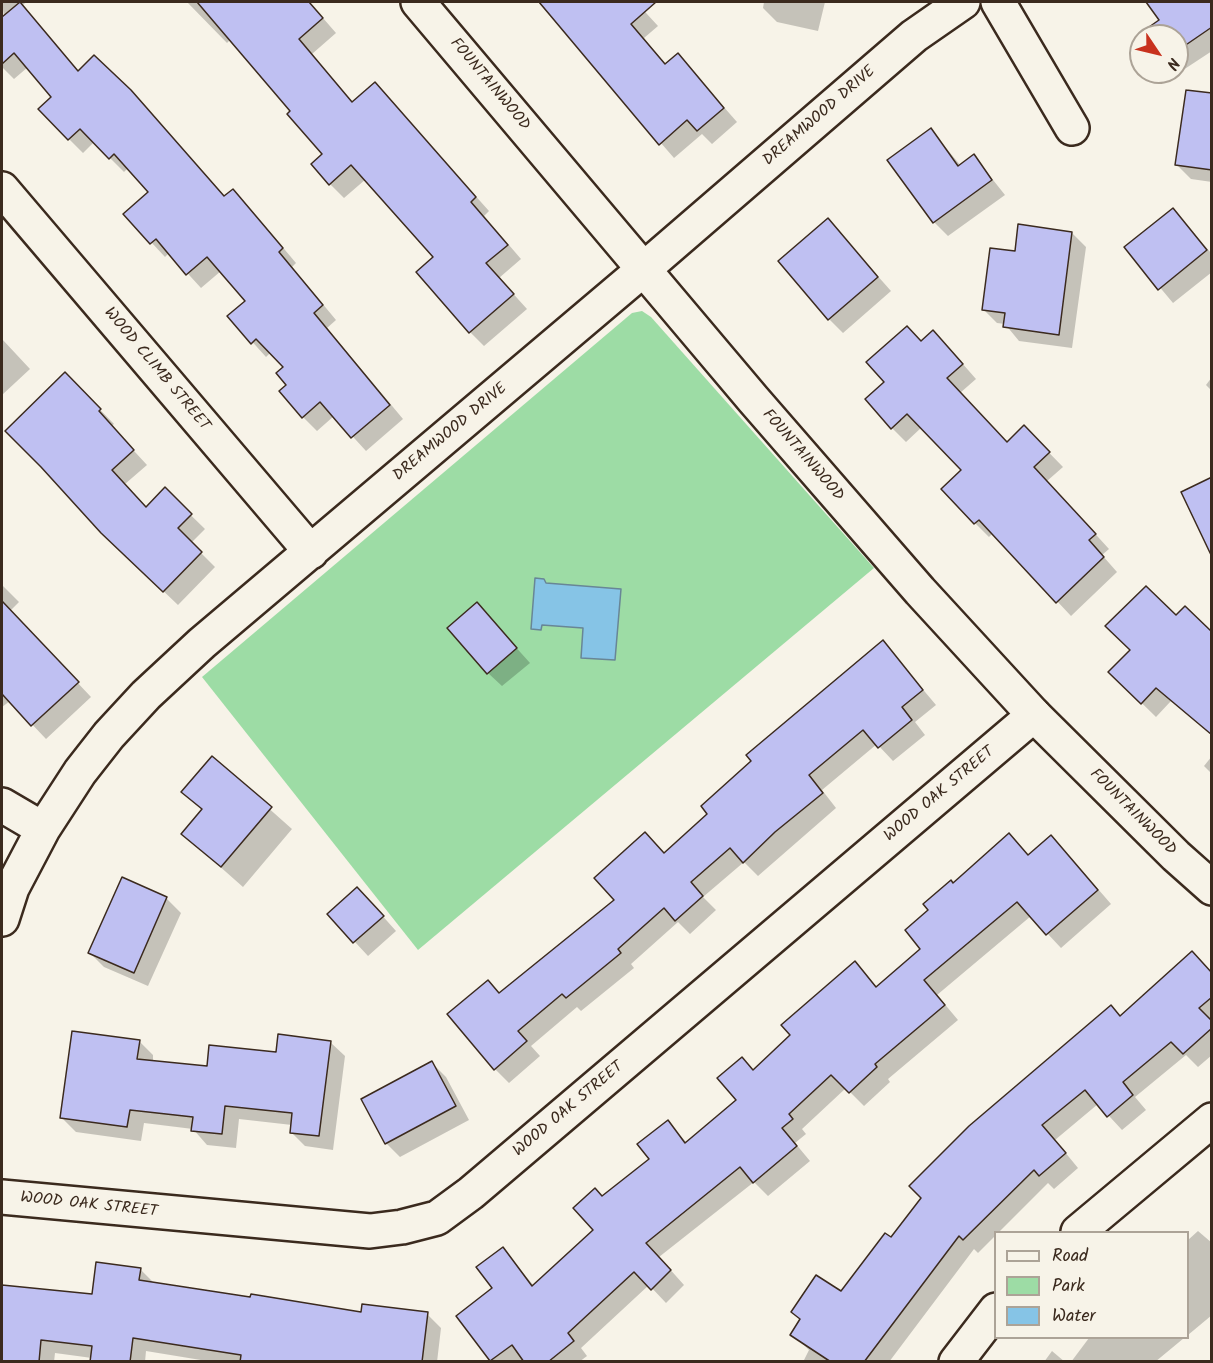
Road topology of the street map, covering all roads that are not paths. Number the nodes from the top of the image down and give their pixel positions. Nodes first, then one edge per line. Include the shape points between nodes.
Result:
1 (418, 2) edge
2 (963, 2) edge
3 (998, 2) edge
4 (1072, 128) dead end
5 (2, 189) edge
6 (644, 269) junction
7 (311, 552) junction
8 (1034, 715) junction
9 (2, 805) edge
10 (43, 829) junction
11 (1212, 888) edge
12 (2, 919) edge
13 (1212, 1120) edge
14 (2, 1197) edge
15 (1080, 1231) edge
16 (994, 1313) edge
17 (956, 1362) edge

1 - 6 street, FOUNTAINWOOD
2 - 6 street, DREAMWOOD DRIVE via 914,36
3 - 4 street
5 - 7 street, WOOD CLIMB STREET
6 - 7 street, DREAMWOOD DRIVE
6 - 8 street, FOUNTAINWOOD via 760,408
7 - 10 street, DREAMWOOD DRIVE via 146,695 88,763
8 - 11 street, FOUNTAINWOOD
8 - 14 street, WOOD OAK STREET via 437,1218 370,1231
9 - 10 street
10 - 12 street, DREAMWOOD DRIVE via 12,888
13 - 15 street
16 - 17 street

